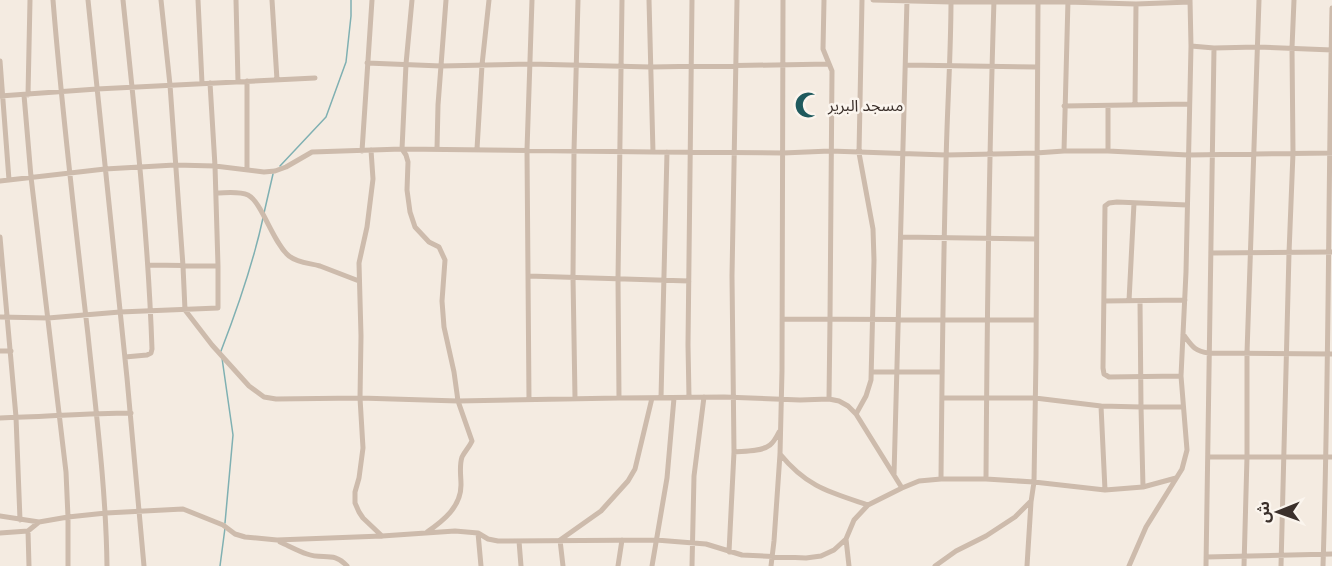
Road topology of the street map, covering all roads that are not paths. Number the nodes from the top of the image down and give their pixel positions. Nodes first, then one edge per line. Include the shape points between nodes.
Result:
1 (30, 0) edge
2 (53, 0) edge
3 (88, 0) edge
4 (123, 0) edge
5 (161, 0) edge
6 (198, 0) edge
7 (236, 0) edge
8 (272, 0) edge
9 (372, 0) edge
10 (412, 0) edge
11 (446, 0) edge
12 (489, 0) edge
13 (532, 0) edge
14 (578, 0) edge
15 (622, 0) edge
16 (649, 0) edge
17 (692, 0) edge
18 (737, 0) edge
19 (783, 0) edge
20 (824, 0) edge
21 (862, 0) edge
22 (873, 0) edge
23 (907, 0) edge
24 (1259, 0) edge
25 (1294, 0) edge
26 (951, 1) edge
27 (994, 1) edge
28 (1038, 1) edge
29 (1067, 1) edge
30 (1190, 1) edge
31 (1136, 4) junction
32 (1332, 8) edge
33 (1191, 46) junction
34 (1257, 47) junction
35 (1214, 48) junction
36 (1292, 48) junction
37 (1331, 50) edge
38 (0, 61) edge
39 (367, 63) junction
40 (406, 64) junction
41 (530, 64) junction
42 (829, 64) junction
43 (483, 65) junction
44 (575, 65) junction
45 (782, 65) junction
46 (906, 65) junction
47 (441, 66) junction
48 (622, 66) junction
49 (735, 66) junction
50 (951, 66) junction
51 (651, 67) junction
52 (691, 67) junction
53 (992, 67) junction
54 (1037, 67) junction
55 (315, 78) dead end
56 (276, 80) junction
57 (247, 81) junction
58 (238, 82) junction
59 (202, 83) junction
60 (210, 83) junction
61 (170, 85) junction
62 (132, 88) junction
63 (97, 89) junction
64 (60, 93) junction
65 (26, 95) junction
66 (1, 96) edge
67 (1190, 104) junction
68 (1135, 105) junction
69 (1064, 106) junction
70 (1108, 106) junction
71 (402, 149) junction
72 (437, 149) junction
73 (477, 149) junction
74 (371, 150) junction
75 (527, 150) junction
76 (362, 151) junction
77 (574, 151) junction
78 (620, 151) junction
79 (830, 151) junction
80 (1064, 151) junction
81 (1108, 151) junction
82 (653, 152) junction
83 (667, 152) junction
84 (690, 152) junction
85 (735, 153) junction
86 (783, 153) junction
87 (860, 153) junction
88 (1036, 153) junction
89 (1293, 153) junction
90 (1330, 153) edge
91 (903, 154) junction
92 (990, 154) junction
93 (1212, 154) junction
94 (1254, 154) junction
95 (946, 155) junction
96 (1188, 155) junction
97 (175, 165) junction
98 (215, 166) junction
99 (141, 167) junction
100 (105, 169) junction
101 (247, 170) junction
102 (70, 173) junction
103 (31, 177) junction
104 (9, 180) junction
105 (0, 181) edge
106 (216, 193) junction
107 (1134, 203) junction
108 (1187, 206) junction
109 (0, 237) edge
110 (901, 237) junction
111 (944, 238) junction
112 (988, 238) junction
113 (1036, 239) junction
114 (1331, 252) edge
115 (1211, 253) junction
116 (1251, 253) junction
117 (1289, 253) junction
118 (148, 265) junction
119 (183, 266) junction
120 (219, 266) junction
121 (528, 276) junction
122 (573, 277) junction
123 (618, 279) junction
124 (663, 280) junction
125 (358, 281) junction
126 (689, 281) junction
127 (1185, 300) junction
128 (1104, 301) junction
129 (1129, 301) junction
130 (1140, 301) junction
131 (151, 310) junction
132 (184, 310) junction
133 (120, 312) junction
134 (86, 315) junction
135 (0, 317) edge
136 (8, 317) junction
137 (48, 318) junction
138 (782, 319) junction
139 (830, 319) junction
140 (873, 319) junction
141 (899, 319) junction
142 (943, 320) junction
143 (1036, 320) junction
144 (988, 321) junction
145 (1183, 334) junction
146 (0, 351) edge
147 (11, 351) junction
148 (1209, 353) junction
149 (1247, 353) junction
150 (1287, 353) junction
151 (1330, 354) edge
152 (125, 357) junction
153 (872, 372) junction
154 (897, 372) junction
155 (942, 372) junction
156 (1181, 376) junction
157 (1141, 378) junction
158 (704, 397) junction
159 (732, 397) junction
160 (360, 398) junction
161 (575, 398) junction
162 (619, 398) junction
163 (652, 398) junction
164 (661, 398) junction
165 (674, 398) junction
166 (689, 398) junction
167 (942, 398) junction
168 (987, 398) junction
169 (1035, 398) junction
170 (781, 399) junction
171 (829, 399) junction
172 (529, 400) junction
173 (458, 401) junction
174 (1101, 406) junction
175 (1183, 406) junction
176 (1141, 407) junction
177 (96, 413) junction
178 (131, 413) junction
179 (856, 414) junction
180 (16, 417) junction
181 (60, 417) junction
182 (0, 418) edge
183 (780, 431) junction
184 (734, 452) junction
185 (780, 454) junction
186 (1208, 457) junction
187 (1247, 457) junction
188 (1284, 457) junction
189 (1329, 457) edge
190 (894, 476) junction
191 (1176, 478) junction
192 (941, 479) junction
193 (986, 479) junction
194 (1034, 482) junction
195 (902, 488) junction
196 (1143, 488) junction
197 (1106, 490) junction
198 (1031, 502) junction
199 (868, 505) junction
200 (140, 511) junction
201 (106, 513) junction
202 (0, 516) edge
203 (68, 516) junction
204 (20, 520) junction
205 (39, 522) junction
206 (28, 531) junction
207 (0, 533) edge
208 (425, 533) junction
209 (478, 533) junction
210 (382, 536) junction
211 (846, 539) junction
212 (278, 540) junction
213 (560, 540) junction
214 (622, 540) junction
215 (656, 540) junction
216 (519, 541) junction
217 (692, 543) junction
218 (729, 552) junction
219 (1332, 554) edge
220 (1282, 555) junction
221 (1323, 555) junction
222 (1244, 556) junction
223 (771, 557) junction
224 (1206, 557) junction
225 (806, 558) junction
226 (29, 566) edge
227 (68, 566) edge
228 (107, 566) edge
229 (144, 566) edge
230 (347, 566) edge
231 (481, 566) edge
232 (521, 566) edge
233 (563, 566) edge
234 (618, 566) edge
235 (652, 566) edge
236 (692, 566) edge
237 (771, 566) edge
238 (807, 566) edge
239 (849, 566) edge
240 (935, 566) edge
241 (1027, 566) edge
242 (1129, 566) edge
243 (1206, 566) edge
244 (1244, 566) edge
245 (1281, 566) edge
246 (1323, 566) edge

1 - 65 street
2 - 64 street
3 - 63 street
4 - 62 street
5 - 61 street
6 - 59 street
7 - 58 street
8 - 56 street
9 - 39 street
10 - 40 street
11 - 47 street
12 - 43 street
13 - 41 street
14 - 44 street
15 - 48 street
16 - 51 street
17 - 52 street
18 - 49 street
19 - 45 street
20 - 42 street via 823,49
21 - 87 street
22 - 23 street
23 - 26 street
23 - 46 street
24 - 34 street
25 - 36 street
26 - 27 street
26 - 50 street
27 - 28 street
27 - 53 street
28 - 29 street
28 - 54 street
29 - 31 street
29 - 69 street
30 - 31 street
30 - 33 street
31 - 68 street
32 - 37 street
33 - 35 street
33 - 67 street
34 - 35 street
34 - 36 street
34 - 94 street
35 - 93 street
36 - 37 street
36 - 89 street
37 - 90 street
38 - 66 street
39 - 40 street
39 - 76 street
40 - 47 street
40 - 71 street
41 - 43 street
41 - 44 street
41 - 75 street
42 - 45 street
42 - 79 street
43 - 47 street
43 - 73 street
44 - 48 street
44 - 77 street
45 - 49 street
45 - 86 street
46 - 50 street
46 - 91 street
47 - 72 street
48 - 51 street
48 - 78 street
49 - 52 street
49 - 85 street
50 - 53 street
50 - 95 street
51 - 52 street
51 - 82 street
52 - 84 street
53 - 54 street
53 - 92 street
54 - 88 street
55 - 56 street
56 - 57 street
57 - 58 street
57 - 101 street
58 - 60 street
59 - 60 street
59 - 61 street
60 - 98 street
61 - 62 street
61 - 97 street
62 - 63 street
62 - 99 street
63 - 64 street
63 - 100 street
64 - 65 street
64 - 102 street
65 - 66 street
65 - 103 street
66 - 104 street
67 - 68 street
67 - 96 street
68 - 70 street
69 - 70 street
69 - 80 street
70 - 81 street
71 - 72 street
71 - 74 street
71 - 173 street via 408,162 407,190 415,227 439,248 445,260 444,327
72 - 73 street
73 - 75 street
74 - 76 street
74 - 125 street via 373,179
75 - 77 street
75 - 121 street
76 - 101 street via 312,152 275,171
77 - 78 street
77 - 122 street
78 - 82 street
78 - 123 street
79 - 86 street
79 - 87 street
79 - 139 street
80 - 81 street
80 - 88 street
81 - 96 street
82 - 83 street
83 - 84 street
83 - 124 street
84 - 85 street
84 - 126 street
85 - 86 street
85 - 159 street
86 - 138 street
87 - 91 street
87 - 140 street via 873,229
88 - 92 street
88 - 113 street
89 - 90 street
89 - 94 street
89 - 117 street
90 - 114 street
91 - 95 street
91 - 110 street
92 - 95 street
92 - 112 street
93 - 94 street
93 - 96 street
93 - 115 street
94 - 116 street
95 - 111 street
96 - 108 street
97 - 98 street
97 - 99 street
97 - 119 street
98 - 101 street
98 - 106 street
99 - 100 street
99 - 118 street
100 - 102 street
100 - 133 street
102 - 103 street
102 - 134 street
103 - 104 street
103 - 137 street
104 - 105 street
106 - 120 street
106 - 125 street via 252,197 288,255
107 - 108 street
107 - 128 street via 1105,206
107 - 129 street
108 - 127 street
109 - 136 street
110 - 111 street
110 - 141 street
111 - 112 street
111 - 142 street
112 - 113 street
112 - 144 street
113 - 143 street
114 - 117 street
114 - 151 street
115 - 116 street
115 - 148 street
116 - 117 street
116 - 149 street
117 - 150 street
118 - 119 street
118 - 131 street
119 - 120 street
119 - 132 street
120 - 132 street via 218,308
121 - 122 street
121 - 172 street
122 - 123 street
122 - 161 street
123 - 124 street
123 - 162 street
124 - 126 street
124 - 164 street
125 - 160 street
126 - 166 street
127 - 130 street
127 - 145 street
128 - 129 street
128 - 157 street via 1104,374
129 - 130 street
130 - 157 street
131 - 132 street
131 - 133 street
131 - 152 street via 151,353
132 - 160 street via 249,386 264,397
133 - 134 street
133 - 152 street
134 - 137 street
134 - 177 street
135 - 136 street
136 - 137 street
136 - 147 street
137 - 181 street
138 - 139 street
138 - 170 street
139 - 140 street
139 - 171 street
140 - 141 street
140 - 153 street
141 - 142 street
141 - 154 street
142 - 144 street
142 - 155 street
143 - 144 street
143 - 169 street
144 - 168 street
145 - 148 street via 1195,349
145 - 156 street
146 - 147 street
147 - 180 street
148 - 149 street
148 - 186 street
149 - 150 street
149 - 187 street
150 - 151 street
150 - 188 street
151 - 189 street
152 - 178 street
153 - 154 street
153 - 179 street
154 - 155 street
154 - 190 street
155 - 167 street
156 - 157 street
156 - 175 street
157 - 176 street
158 - 159 street
158 - 166 street
158 - 217 street via 694,476
159 - 170 street
159 - 184 street
160 - 173 street
160 - 210 street via 363,448 355,503 363,519
161 - 162 street
161 - 172 street
162 - 163 street
163 - 164 street
163 - 213 street via 635,469 601,511
164 - 165 street
165 - 166 street
165 - 215 street via 668,478
167 - 168 street
167 - 192 street
168 - 169 street
168 - 193 street
169 - 174 street
169 - 194 street
170 - 171 street
170 - 183 street
171 - 179 street via 839,401
172 - 173 street
173 - 208 street via 472,441 463,456 459,498 451,513
174 - 176 street
174 - 197 street
175 - 176 street
175 - 191 street via 1187,450
176 - 196 street
177 - 178 street
177 - 181 street
177 - 201 street
178 - 200 street
179 - 190 street
180 - 181 street
180 - 182 street
180 - 204 street
181 - 203 street
183 - 184 street via 765,448
183 - 185 street
184 - 218 street
185 - 199 street via 811,483
185 - 223 street
186 - 187 street
186 - 224 street
187 - 188 street
187 - 222 street
188 - 189 street
188 - 220 street
189 - 221 street
190 - 195 street
191 - 196 street
191 - 242 street via 1146,526
192 - 193 street
192 - 195 street
193 - 194 street
194 - 197 street
194 - 198 street
195 - 199 street
196 - 197 street
198 - 240 street via 1015,517
198 - 241 street
199 - 211 street via 854,520
200 - 201 street
200 - 212 street via 183,508 241,536
200 - 229 street
201 - 203 street
201 - 228 street
202 - 204 street
203 - 205 street
203 - 227 street
204 - 205 street
205 - 206 street
206 - 207 street
206 - 226 street
208 - 209 street
208 - 210 street
209 - 216 street via 498,541
209 - 231 street
210 - 212 street
211 - 225 street via 834,550
211 - 239 street
212 - 230 street via 306,554 329,555
213 - 214 street
213 - 216 street
213 - 233 street
214 - 215 street
214 - 234 street
215 - 217 street
215 - 235 street
216 - 232 street
217 - 218 street
217 - 236 street
218 - 223 street
219 - 221 street
220 - 221 street
220 - 222 street
220 - 245 street
221 - 246 street
222 - 224 street
222 - 244 street
223 - 225 street
223 - 237 street
224 - 243 street
225 - 238 street

